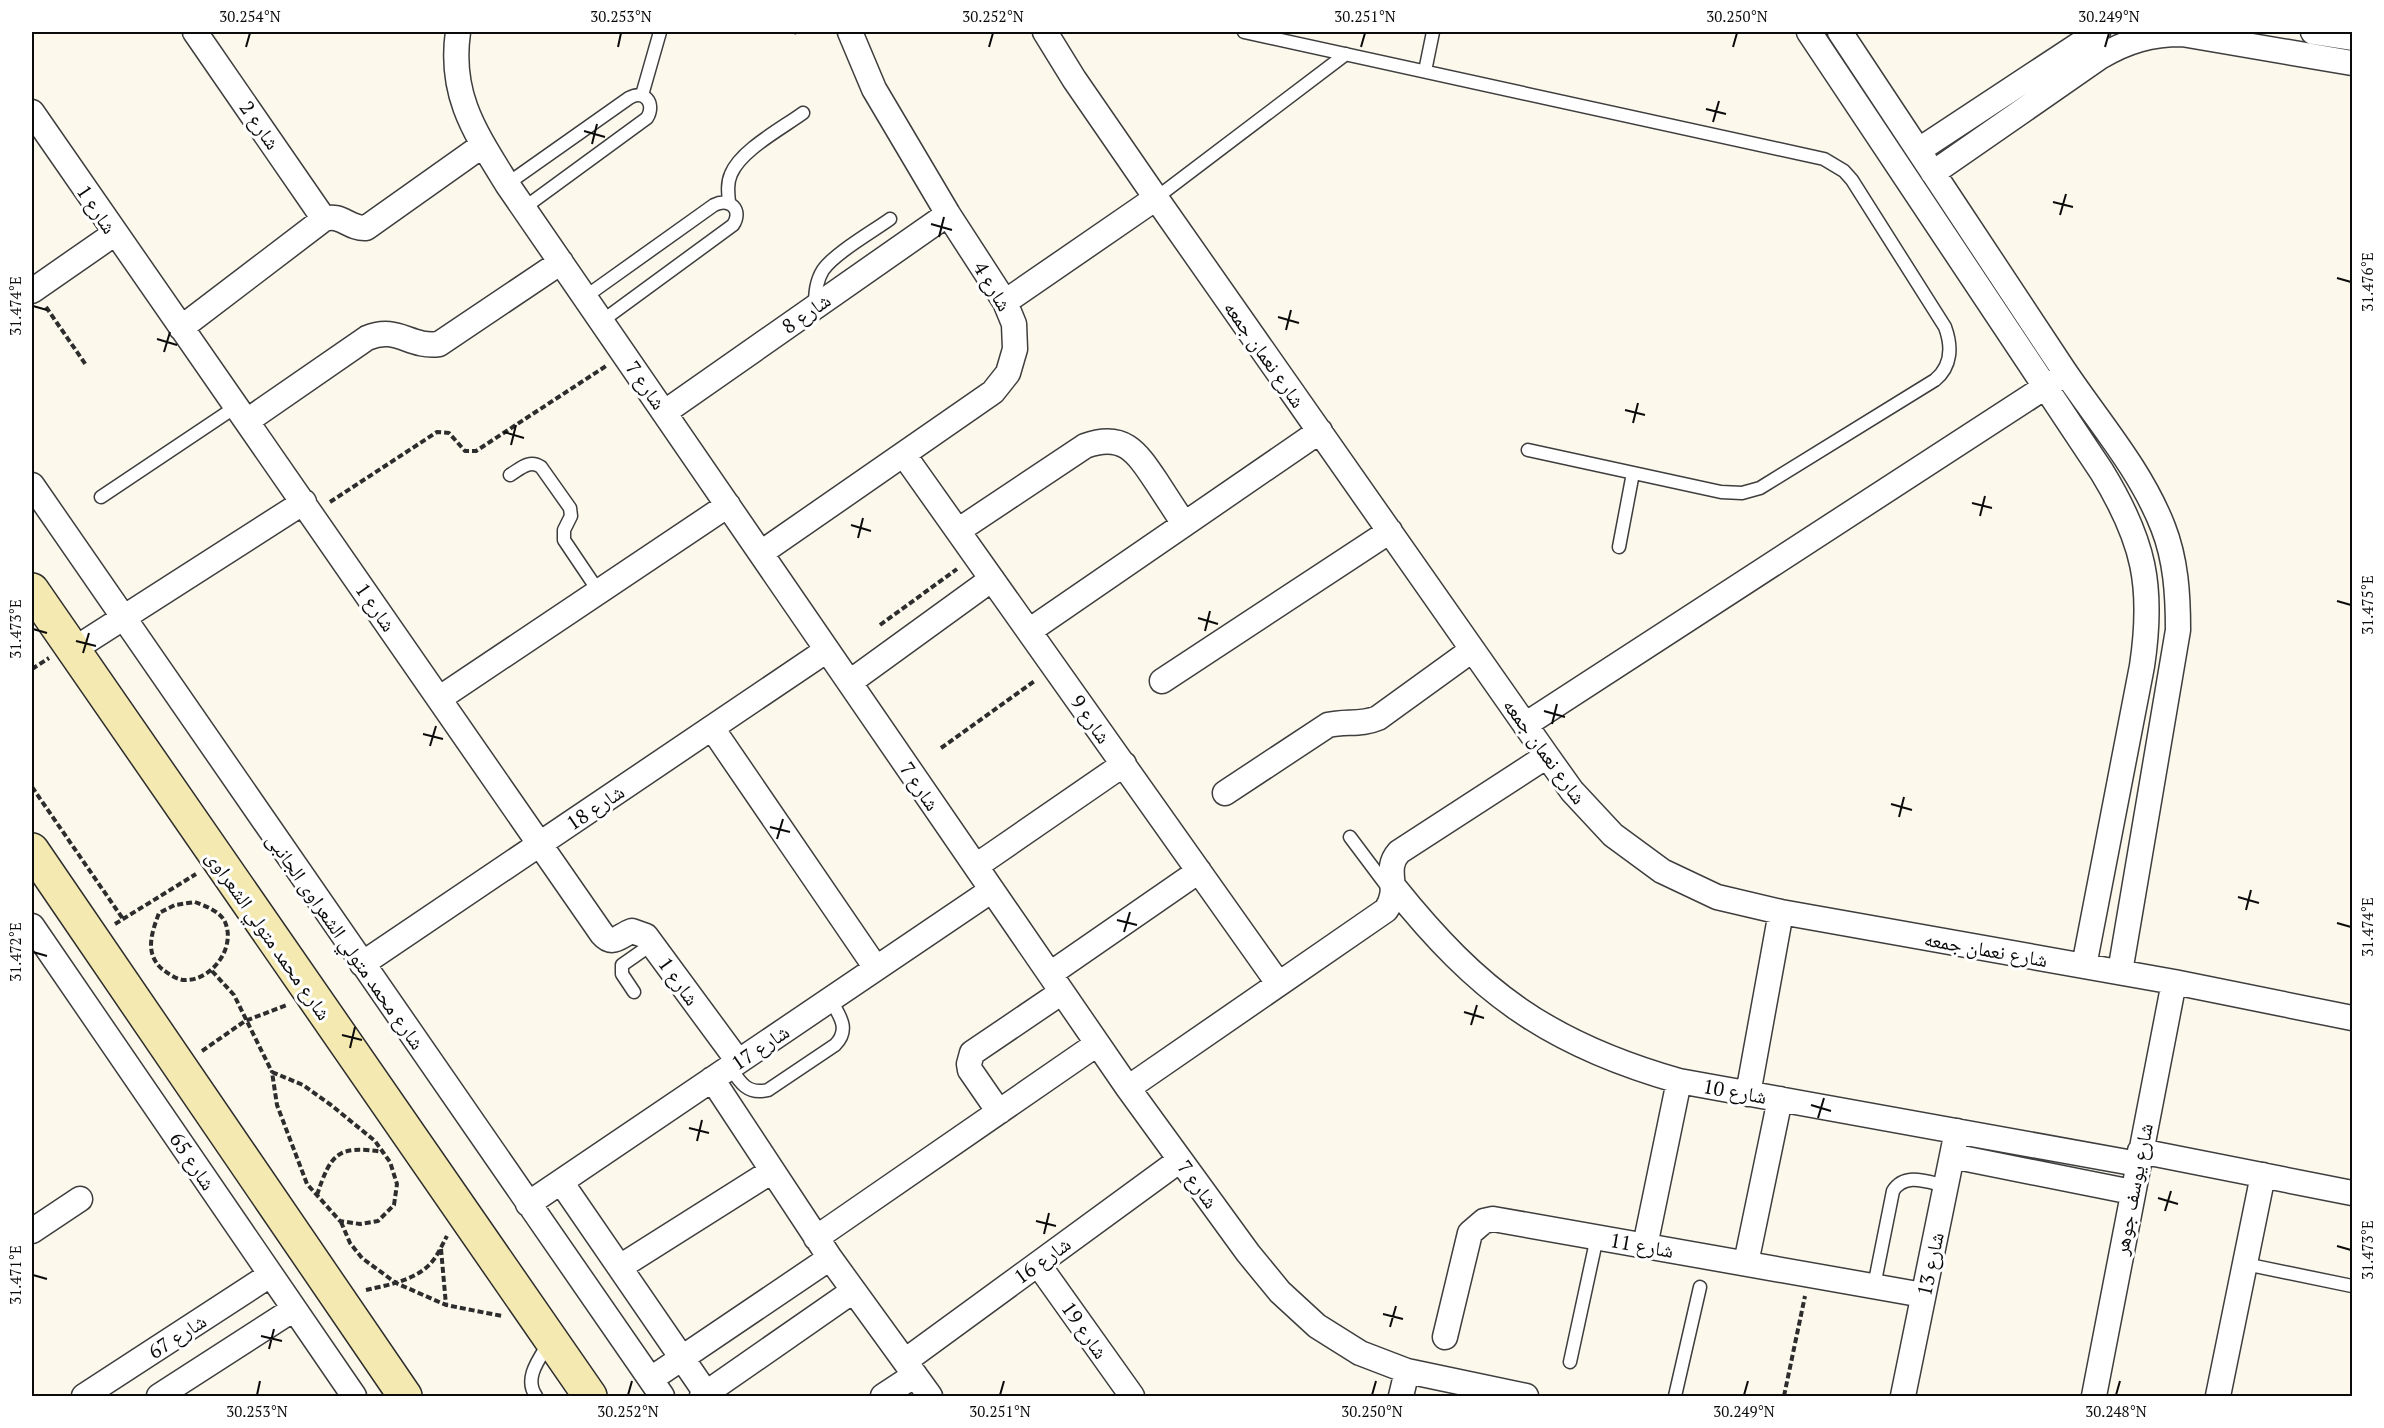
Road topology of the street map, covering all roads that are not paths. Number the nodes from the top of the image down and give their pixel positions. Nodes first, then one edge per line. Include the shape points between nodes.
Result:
1 (195, 32) edge
2 (458, 32) edge
3 (660, 32) edge
4 (850, 32) edge
5 (1045, 32) edge
6 (1244, 32) edge
7 (1433, 32) edge
8 (1809, 32) edge
9 (1840, 32) edge
10 (2098, 32) edge
11 (2313, 32) edge
12 (2352, 38) edge
13 (1346, 54) junction
14 (2352, 63) edge
15 (1425, 71) junction
16 (642, 95) junction
17 (32, 112) edge
18 (803, 113) dead end
19 (1903, 127) junction
20 (1882, 142) junction
21 (483, 145) junction
22 (1919, 150) junction
23 (1933, 173) junction
24 (507, 184) junction
25 (1156, 198) junction
26 (729, 202) junction
27 (524, 208) junction
28 (948, 214) junction
29 (324, 219) junction
30 (890, 219) dead end
31 (114, 234) junction
32 (561, 262) junction
33 (32, 290) edge
34 (585, 297) junction
35 (1005, 302) junction
36 (816, 307) junction
37 (602, 321) junction
38 (182, 328) junction
39 (2066, 374) junction
40 (2045, 387) junction
41 (665, 412) junction
42 (242, 414) junction
43 (1320, 431) junction
44 (1528, 450) dead end
45 (904, 455) junction
46 (1633, 473) junction
47 (510, 475) dead end
48 (32, 485) edge
49 (101, 497) dead end
50 (728, 505) junction
51 (308, 508) junction
52 (1184, 524) junction
53 (959, 530) junction
54 (1390, 531) junction
55 (1619, 548) dead end
56 (761, 553) junction
57 (992, 579) junction
58 (32, 591) edge
59 (598, 592) junction
60 (122, 619) junction
61 (1029, 631) junction
62 (73, 650) junction
63 (827, 650) junction
64 (1473, 650) junction
65 (1162, 681) dead end
66 (849, 682) junction
67 (440, 698) junction
68 (1525, 725) junction
69 (712, 728) junction
70 (1547, 756) junction
71 (1124, 764) junction
72 (1225, 793) dead end
73 (1350, 837) dead end
74 (540, 844) junction
75 (32, 850) edge
76 (976, 866) junction
77 (1199, 871) junction
78 (992, 890) junction
79 (1394, 891) junction
80 (1781, 912) junction
81 (32, 926) edge
82 (652, 944) junction
83 (362, 964) junction
84 (2084, 966) junction
85 (876, 968) junction
86 (2120, 972) junction
87 (2174, 982) junction
88 (1056, 983) junction
89 (1278, 983) junction
90 (634, 992) dead end
91 (830, 999) junction
92 (2352, 1018) edge
93 (1097, 1044) junction
94 (727, 1069) junction
95 (1678, 1081) junction
96 (1128, 1088) junction
97 (1748, 1094) junction
98 (1780, 1099) junction
99 (999, 1112) junction
100 (1957, 1131) junction
101 (1952, 1156) junction
102 (2139, 1157) junction
103 (1180, 1160) junction
104 (772, 1171) junction
105 (2263, 1175) junction
106 (561, 1182) junction
107 (1946, 1186) junction
108 (2132, 1192) junction
109 (2352, 1193) edge
110 (80, 1199) dead end
111 (528, 1204) junction
112 (32, 1231) edge
113 (1597, 1237) junction
114 (816, 1238) junction
115 (1645, 1246) junction
116 (830, 1258) junction
117 (1746, 1263) junction
118 (1038, 1264) junction
119 (2245, 1264) junction
120 (620, 1267) junction
121 (270, 1275) junction
122 (1874, 1286) junction
123 (2352, 1286) edge
124 (1700, 1287) dead end
125 (853, 1291) junction
126 (1923, 1295) junction
127 (294, 1309) junction
128 (1445, 1337) dead end
129 (551, 1340) junction
130 (682, 1358) junction
131 (1570, 1362) dead end
132 (910, 1368) junction
133 (1407, 1371) junction
134 (657, 1388) edge
135 (1481, 1392) edge
136 (84, 1396) edge
137 (159, 1396) edge
138 (354, 1396) edge
139 (405, 1396) edge
140 (536, 1396) edge
141 (590, 1396) edge
142 (705, 1396) edge
143 (883, 1396) edge
144 (930, 1396) edge
145 (1132, 1396) edge
146 (1401, 1396) edge
147 (1526, 1396) edge
148 (1676, 1396) edge
149 (1903, 1396) edge
150 (2094, 1396) edge
151 (2218, 1396) edge

1 - 29 street, شارع 2
2 - 21 street, شارع 7 via 459,92
3 - 16 lane
4 - 28 street, شارع 4 via 874,89
5 - 25 street, شارع نعمان جمعه
6 - 13 lane
7 - 15 lane
8 - 20 street
9 - 19 street
10 - 22 street
11 - 12 street
13 - 15 lane
13 - 25 lane
14 - 23 street via 2182,34 2139,38 2100,57
15 - 46 lane via 1824,159 1852,180 1945,327 1950,342 1942,374 1760,488 1742,493 1721,492
16 - 24 lane via 629,98
16 - 27 lane via 651,105 647,118
17 - 31 street, شارع 1
18 - 26 lane via 736,164 730,176
19 - 20 street
19 - 22 street
20 - 40 street
21 - 24 street, شارع 7
21 - 29 street via 366,228 336,217
22 - 23 street
23 - 39 street
24 - 27 street, شارع 7
25 - 35 street
25 - 43 street, شارع نعمان جمعه
26 - 34 lane via 714,205
26 - 37 lane via 737,212 733,225
27 - 32 street, شارع 7
28 - 35 street, شارع 4
28 - 36 street, شارع 8
29 - 38 street
30 - 36 lane via 824,270 818,281
31 - 33 street
31 - 38 street, شارع 1
32 - 34 street, شارع 7
32 - 42 street via 439,344 417,344 387,333 367,338
34 - 37 street, شارع 7
35 - 45 street, شارع 4 via 1014,324 1015,349 1008,373 993,392
36 - 41 street, شارع 8
37 - 41 street, شارع 7
38 - 42 street, شارع 1
39 - 40 street
39 - 86 street via 2150,498 2164,529 2178,596 2173,668
40 - 68 street
40 - 84 street via 2123,507 2138,545 2146,585 2148,626 2142,666
41 - 50 street, شارع 7
42 - 49 lane
42 - 51 street, شارع 1
43 - 52 street
43 - 54 street, شارع نعمان جمعه
44 - 46 lane
45 - 53 street, شارع 9
45 - 56 street, شارع 4
46 - 55 lane
47 - 59 lane via 528,464 541,467 570,508 564,540
48 - 60 street, شارع محمد متولي الشعراوى الجانبى
50 - 56 street, شارع 7
50 - 59 street
51 - 60 street
51 - 67 street, شارع 1
52 - 53 street via 1139,456 1128,446 1099,441 1085,446
52 - 61 street
53 - 57 street, شارع 9
54 - 64 street, شارع نعمان جمعه
54 - 65 street
56 - 63 street, شارع 7
57 - 61 street, شارع 9
57 - 66 street
58 - 62 street, شارع محمد متولي الشعراوى
59 - 67 street
60 - 62 street
60 - 83 street, شارع محمد متولي الشعراوى الجانبى
61 - 71 street, شارع 9
62 - 129 street, شارع محمد متولي الشعراوى
63 - 66 street, شارع 7
63 - 69 street, شارع 18
64 - 68 street, شارع نعمان جمعه
64 - 72 street via 1378,718 1328,725
66 - 76 street, شارع 7
67 - 74 street, شارع 1
68 - 70 street, شارع نعمان جمعه
69 - 74 street, شارع 18
69 - 85 street
70 - 79 street via 1399,852 1391,868
70 - 80 street, شارع نعمان جمعه via 1572,791 1613,835 1662,871 1717,897
71 - 76 street
71 - 77 street, شارع 9
73 - 79 lane
74 - 82 street, شارع 1 via 605,937 613,941 637,931
74 - 83 street, شارع 18
75 - 139 street
76 - 78 street, شارع 7
77 - 88 street
77 - 89 street, شارع 9
78 - 85 street, شارع 17
78 - 88 street, شارع 7
79 - 89 street via 1386,910
79 - 95 street, شارع 10 via 1451,954 1516,1009 1608,1059
80 - 84 street, شارع نعمان جمعه
80 - 97 street
81 - 121 street, شارع 65
82 - 90 lane via 622,965 622,974
82 - 94 street, شارع 1
83 - 111 street, شارع محمد متولي الشعراوى الجانبى
84 - 86 street, شارع نعمان جمعه
85 - 91 street, شارع 17
86 - 87 street, شارع نعمان جمعه
87 - 92 street, شارع نعمان جمعه
87 - 102 street, شارع يوسف جوهر
88 - 93 street, شارع 7
88 - 99 street via 972,1053 970,1070
89 - 96 street
91 - 94 street, شارع 17
91 - 94 lane via 844,1028 835,1045 768,1090 754,1091 742,1085
93 - 96 street, شارع 7
93 - 99 street
94 - 104 street, شارع 1
94 - 106 street, شارع 17
95 - 97 street, شارع 10
95 - 115 street
96 - 103 street, شارع 7
97 - 98 street, شارع 10
98 - 100 street, شارع 10
98 - 117 street
99 - 114 street
100 - 101 street, شارع 13
100 - 102 street, شارع 10
101 - 107 street, شارع 13
101 - 108 street
102 - 105 street, شارع 10
102 - 108 street, شارع يوسف جوهر
103 - 118 street, شارع 16
103 - 133 street, شارع 7 via 1280,1292 1317,1326 1360,1353
104 - 114 street, شارع 1
104 - 120 street
105 - 109 street, شارع 10
105 - 119 street
106 - 111 street, شارع 17
106 - 120 street
107 - 122 lane via 1911,1179 1896,1186
107 - 126 street, شارع 13
108 - 150 street, شارع يوسف جوهر
110 - 112 street
111 - 134 street, شارع محمد متولي الشعراوى الجانبى
113 - 115 street, شارع 11
113 - 128 street, شارع 11 via 1493,1219 1476,1226 1470,1233
113 - 131 lane
114 - 116 street, شارع 1
115 - 117 street, شارع 11
116 - 125 street, شارع 1
116 - 130 street
117 - 122 street, شارع 11
118 - 132 street, شارع 16
118 - 145 street, شارع 19
119 - 123 lane
119 - 151 street
120 - 130 street
121 - 127 street, شارع 65
121 - 136 street, شارع 67
122 - 126 street, شارع 11
124 - 148 lane
125 - 132 street, شارع 1
125 - 142 street
126 - 149 street, شارع 13
127 - 137 street, شارع 67
127 - 138 street, شارع 65
129 - 140 lane via 531,1377
129 - 141 street, شارع محمد متولي الشعراوى
130 - 134 street
130 - 142 street
132 - 143 street, شارع 16
132 - 144 street, شارع 1
133 - 135 street, شارع 7
133 - 146 street
135 - 147 street, شارع 7

